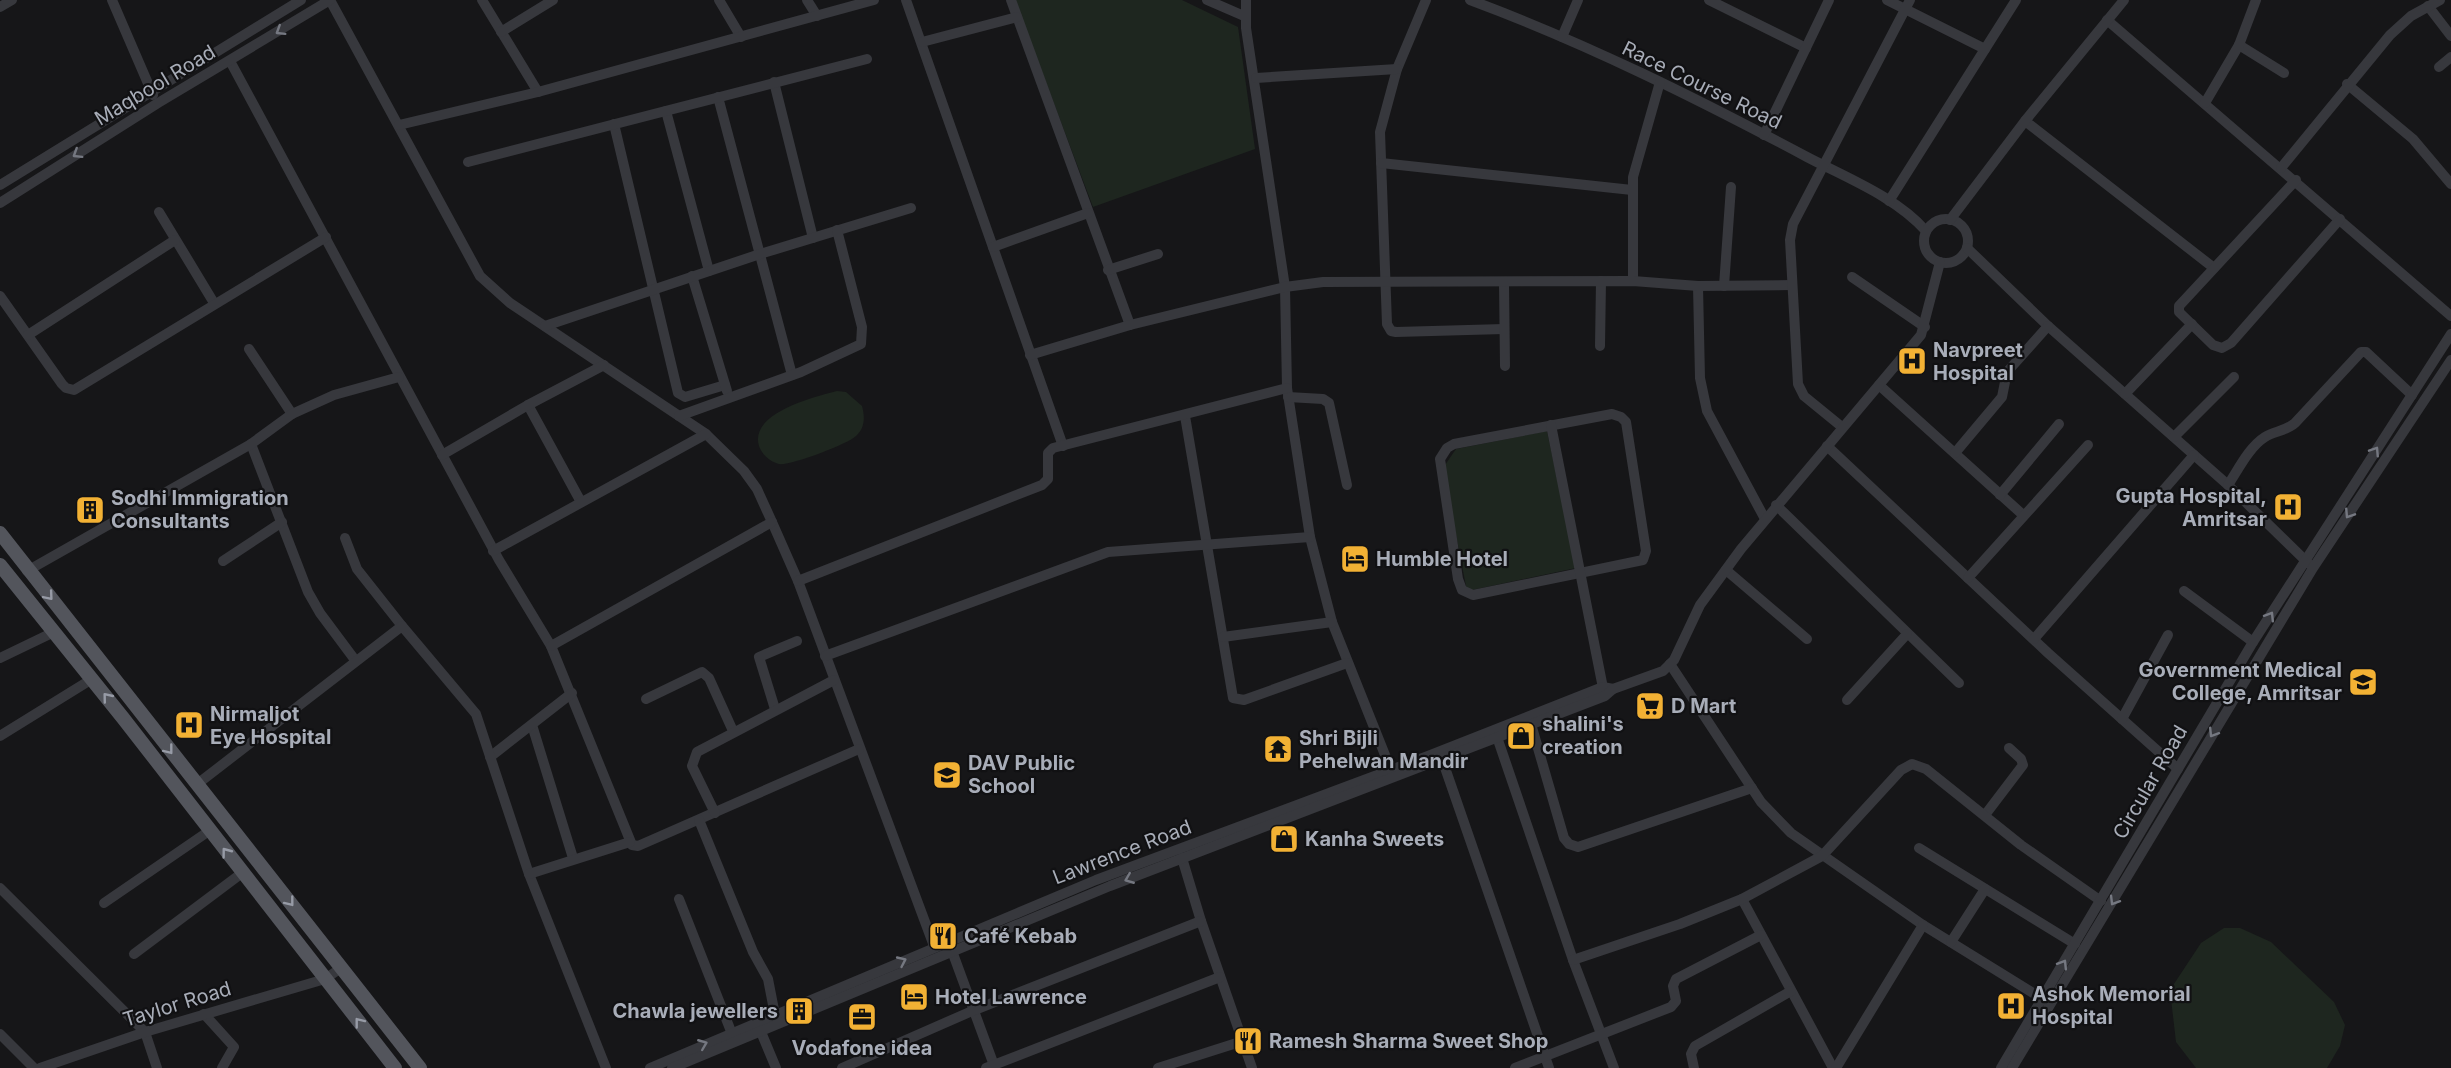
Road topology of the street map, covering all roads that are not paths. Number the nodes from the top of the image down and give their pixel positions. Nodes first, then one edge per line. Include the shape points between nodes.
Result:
1 (12, 0) edge
2 (112, 0) edge
3 (302, 0) edge
4 (330, 0) edge
5 (482, 0) edge
6 (553, 0) edge
7 (719, 0) edge
8 (807, 0) edge
9 (874, 0) edge
10 (906, 0) edge
11 (1011, 0) edge
12 (1207, 0) edge
13 (1246, 0) edge
14 (1426, 0) edge
15 (1470, 0) edge
16 (1578, 0) edge
17 (1709, 0) edge
18 (1829, 0) edge
19 (1887, 0) edge
20 (2016, 0) edge
21 (2124, 0) edge
22 (2256, 0) edge
23 (2440, 0) edge
24 (1496, 4) edge
25 (1907, 4) edge
26 (2428, 6) junction
27 (0, 7) edge
28 (817, 16) junction
29 (1244, 16) junction
30 (1017, 18) junction
31 (2107, 20) junction
32 (501, 32) junction
33 (2451, 36) edge
34 (741, 37) junction
35 (1562, 37) junction
36 (922, 42) junction
37 (2239, 45) junction
38 (1806, 48) junction
39 (1985, 49) junction
40 (2451, 57) edge
41 (867, 59) dead end
42 (230, 61) junction
43 (2439, 68) dead end
44 (1397, 69) junction
45 (2284, 74) dead end
46 (1256, 78) junction
47 (774, 82) junction
48 (1660, 82) junction
49 (2347, 84) junction
50 (150, 91) junction
51 (538, 93) junction
52 (718, 97) junction
53 (158, 103) junction
54 (2205, 103) junction
55 (666, 111) junction
56 (2025, 121) junction
57 (614, 124) junction
58 (399, 125) junction
59 (1764, 135) junction
60 (468, 162) dead end
61 (1381, 163) junction
62 (1823, 166) junction
63 (2281, 168) junction
64 (2296, 180) junction
65 (2451, 184) edge
66 (0, 185) edge
67 (1731, 187) dead end
68 (1632, 190) junction
69 (1889, 201) junction
70 (0, 203) edge
71 (911, 208) dead end
72 (159, 212) dead end
73 (1088, 213) junction
74 (1912, 215) junction
75 (2340, 219) junction
76 (1945, 220) junction
77 (837, 230) junction
78 (1926, 231) junction
79 (326, 237) junction
80 (813, 238) junction
81 (175, 240) junction
82 (993, 247) junction
83 (1966, 248) junction
84 (760, 254) junction
85 (1158, 254) dead end
86 (1940, 262) junction
87 (2214, 268) junction
88 (1108, 270) junction
89 (709, 271) junction
90 (692, 276) junction
91 (1852, 277) dead end
92 (1633, 280) junction
93 (1601, 281) junction
94 (1386, 282) junction
95 (1504, 283) junction
96 (1792, 285) junction
97 (1698, 286) junction
98 (1724, 286) junction
99 (1285, 287) junction
100 (655, 290) junction
101 (0, 296) edge
102 (214, 303) junction
103 (2451, 316) edge
104 (2192, 324) junction
105 (1130, 325) junction
106 (545, 326) junction
107 (2048, 326) junction
108 (1925, 327) junction
109 (1504, 329) junction
110 (2451, 334) edge
111 (28, 335) junction
112 (1600, 346) dead end
113 (249, 349) dead end
114 (1030, 355) junction
115 (2451, 360) edge
116 (604, 365) junction
117 (1505, 366) dead end
118 (792, 375) junction
119 (399, 377) junction
120 (2234, 377) dead end
121 (725, 385) junction
122 (1879, 385) junction
123 (1288, 393) junction
124 (2125, 393) junction
125 (2412, 395) junction
126 (729, 398) junction
127 (528, 405) junction
128 (292, 414) junction
129 (679, 416) junction
130 (1185, 416) junction
131 (2059, 424) dead end
132 (1551, 425) junction
133 (1842, 427) junction
134 (706, 434) junction
135 (2174, 437) junction
136 (251, 444) junction
137 (2088, 445) dead end
138 (1063, 446) junction
139 (1827, 446) junction
140 (1955, 453) junction
141 (2194, 454) junction
142 (442, 455) junction
143 (1347, 485) dead end
144 (2228, 485) junction
145 (2000, 495) junction
146 (581, 502) junction
147 (1776, 505) junction
148 (2022, 514) junction
149 (1765, 519) junction
150 (282, 522) junction
151 (772, 522) junction
152 (0, 533) edge
153 (1310, 537) junction
154 (345, 538) dead end
155 (1207, 543) junction
156 (494, 551) junction
157 (223, 561) dead end
158 (2309, 564) junction
159 (0, 565) edge
160 (1726, 570) junction
161 (27, 571) junction
162 (1580, 573) junction
163 (1968, 578) junction
164 (798, 581) junction
165 (2184, 591) dead end
166 (1332, 622) junction
167 (402, 626) junction
168 (54, 632) junction
169 (1907, 634) junction
170 (2168, 635) dead end
171 (1223, 637) junction
172 (1807, 639) dead end
173 (2034, 639) junction
174 (797, 640) dead end
175 (2253, 642) junction
176 (551, 646) junction
177 (825, 656) junction
178 (0, 658) edge
179 (355, 660) junction
180 (1347, 663) junction
181 (1670, 664) junction
182 (92, 679) junction
183 (834, 680) junction
184 (1959, 683) dead end
185 (1607, 691) junction
186 (572, 693) junction
187 (646, 699) dead end
188 (1847, 700) dead end
189 (775, 709) junction
190 (2122, 719) junction
191 (1531, 724) junction
192 (532, 725) junction
193 (733, 731) junction
194 (0, 736) edge
195 (1497, 737) junction
196 (2009, 748) dead end
197 (859, 749) junction
198 (490, 757) junction
199 (1442, 759) junction
200 (2178, 769) junction
201 (1391, 770) junction
202 (196, 785) junction
203 (1752, 788) junction
204 (715, 813) junction
205 (1985, 815) junction
206 (699, 820) junction
207 (209, 831) junction
208 (630, 842) junction
209 (1920, 848) dead end
210 (1822, 856) junction
211 (573, 858) junction
212 (1182, 858) junction
213 (242, 873) junction
214 (529, 874) junction
215 (0, 888) edge
216 (1985, 889) junction
217 (679, 899) dead end
218 (1742, 899) junction
219 (2101, 901) junction
220 (104, 903) dead end
221 (1046, 906) junction
222 (1201, 921) junction
223 (1923, 925) junction
224 (1761, 935) junction
225 (1951, 942) junction
226 (2075, 944) junction
227 (934, 946) junction
228 (952, 951) junction
229 (134, 954) dead end
230 (1573, 960) junction
231 (341, 968) junction
232 (1220, 976) junction
233 (325, 979) junction
234 (1791, 991) junction
235 (2046, 1001) junction
236 (972, 1011) junction
237 (204, 1014) junction
238 (776, 1015) junction
239 (145, 1032) junction
240 (761, 1032) junction
241 (1602, 1032) junction
242 (0, 1034) edge
243 (733, 1037) junction
244 (1243, 1041) junction
245 (1545, 1056) junction
246 (992, 1067) edge
247 (34, 1068) edge
248 (40, 1068) edge
249 (157, 1068) edge
250 (222, 1068) edge
251 (395, 1068) edge
252 (420, 1068) edge
253 (606, 1068) edge
254 (650, 1068) edge
255 (672, 1068) edge
256 (776, 1068) edge
257 (842, 1068) edge
258 (1158, 1068) edge
259 (1252, 1068) edge
260 (1515, 1068) edge
261 (1549, 1068) edge
262 (1614, 1068) edge
263 (1694, 1068) edge
264 (1835, 1068) edge
265 (2001, 1068) edge
266 (2012, 1068) edge

1 - 27 street
2 - 50 street
3 - 50 street, Maqbool Road
4 -> 42 street, Maqbool Road
4 - 58 street
5 - 32 street
6 - 32 street
7 - 34 street
8 - 28 street
9 - 28 street
10 - 36 street
11 - 30 street
12 - 29 street
13 - 29 street
14 - 44 street
15 - 24 street, Race Course Road
16 - 35 street
17 - 38 street
18 - 38 street
19 - 25 street
20 - 39 street
21 - 31 street
22 - 37 street
23 - 26 street
24 - 35 street, Race Course Road
25 - 39 street
25 - 62 street
26 - 33 street
26 - 49 street via 2390,35
28 - 34 street
29 - 46 street
30 - 36 street
30 - 73 street
31 - 54 street
31 - 56 street
32 - 51 street
34 - 51 street
35 - 48 street, Race Course Road
36 - 82 street
37 - 45 street
37 - 54 street
38 - 59 street
39 - 69 street
40 - 43 street
41 - 47 street
42 - 53 street, Maqbool Road
42 - 79 street
44 - 46 street
44 - 61 street via 1380,132
46 - 99 street
47 - 52 street
47 - 80 street
48 - 59 street, Race Course Road
48 - 68 street
49 - 63 street
49 - 65 street via 2413,139
50 - 53 street
50 - 66 street, Maqbool Road
51 - 58 street
52 - 55 street
52 - 84 street
53 -> 70 street, Maqbool Road
54 - 63 street
55 - 57 street
55 - 89 street
56 - 76 street
56 - 87 street
57 - 60 street
57 - 100 street
58 - 106 street via 480,276 510,303
59 - 62 street, Race Course Road
61 - 68 street
61 - 94 street
62 - 69 street, Race Course Road
62 - 96 street via 1791,232
63 - 64 street
64 - 75 street
64 - 87 street
67 - 98 street
68 - 92 street
69 - 74 street, Race Course Road
71 - 77 street
72 - 81 street
73 - 82 street
73 - 88 street
74 - 76 street
74 - 78 street
75 - 103 street
75 - 104 street via 2227,346 2213,345
76 - 78 street
76 - 83 street via 1959,224 1966,233
77 - 80 street
77 - 118 street via 863,341
78 - 86 street via 1926,250
79 - 102 street
79 - 119 street
80 - 84 street
81 - 102 street
81 - 111 street
82 - 114 street
83 - 86 street via 1956,261
83 - 107 street
84 - 89 street
84 - 118 street
85 - 88 street
86 - 108 street
87 - 104 street via 2179,306 2179,312
88 - 105 street
89 - 90 street
90 - 100 street
90 - 121 street
91 - 108 street
92 - 93 street
92 - 97 street
93 - 95 street
93 - 112 street
94 - 95 street
94 - 99 street via 1323,282
94 - 109 street via 1387,324 1391,331
95 - 109 street
96 - 98 street
96 - 133 street via 1798,384 1804,396
97 - 98 street
97 - 149 street via 1700,378 1707,411
99 - 105 street
99 - 123 street
100 - 106 street
100 - 121 street via 678,393 685,397
101 - 111 street
102 - 111 street via 74,390 62,384
104 - 124 street
105 - 114 street
106 - 116 street
107 - 124 street
107 - 140 street via 2007,372 2002,397
108 - 122 street
109 - 117 street
110 - 125 street, Circular Road
113 - 128 street
114 - 138 street
115 -> 158 street, Circular Road
116 - 127 street
116 - 129 street
118 - 126 street
119 - 128 street via 334,395
119 - 142 street
120 - 135 street
121 - 126 street
122 - 133 street
122 - 140 street
123 - 130 street
123 - 143 street via 1329,403
123 - 153 street
124 - 135 street
125 - 144 street via 2366,352 2361,352 2290,427 2255,445
158 -> 125 street, Circular Road
126 - 129 street
127 - 142 street
127 - 146 street
128 - 136 street
129 - 134 street
130 - 138 street
130 - 155 street
131 - 145 street
132 - 162 street
132 - 162 street via 1612,414 1626,422 1645,557 1638,563
132 - 162 street via 1454,444 1443,453 1440,459 1458,579 1462,590 1473,595
133 - 139 street
134 - 146 street
134 - 151 street via 744,471
135 - 141 street
136 - 150 street
136 - 161 street
137 - 148 street
138 - 164 street via 1048,453 1048,478 1042,485
139 - 147 street
139 - 163 street
140 - 145 street
141 - 144 street
141 - 173 street
142 - 156 street
144 - 158 street
145 - 148 street
146 - 156 street
147 - 149 street
147 - 169 street
148 - 163 street
149 - 160 street
150 - 157 street
150 - 179 street via 308,592
151 - 164 street
151 - 176 street
152 - 161 main road
153 - 155 street
153 - 166 street
154 - 167 street via 357,569
155 - 171 street
155 - 177 street via 1090,557
156 - 176 street
175 -> 158 street, Circular Road
158 -> 235 street, Circular Road
159 - 168 main road
160 - 172 street
160 - 181 street via 1700,604
161 -> 202 main road
162 - 185 street
163 - 173 street
164 - 177 street
165 - 175 street
166 - 171 street
166 - 180 street
167 - 179 street
167 - 198 street via 476,714
168 - 178 street
168 - 182 main road
169 - 184 street
169 - 188 street
170 - 190 street
171 - 180 street via 1230,693 1238,700
173 - 190 street
174 - 189 street via 759,657
175 - 200 street, Circular Road
176 - 186 street
177 - 183 street
179 - 202 street
180 - 201 street
181 - 185 street, Lawrence Road via 1659,673
181 - 203 street
182 - 194 street
207 -> 182 main road
183 - 189 street
183 - 197 street
185 - 191 street, Lawrence Road
185 - 201 street, Lawrence Road
186 - 192 street
186 - 208 street
187 - 193 street via 699,672 705,673
189 - 193 street
190 - 200 street
191 - 195 street, Lawrence Road
191 - 203 street via 1564,838 1573,846
192 - 198 street
192 - 211 street
193 - 204 street via 701,749 692,761
195 - 199 street, Lawrence Road
195 - 230 street
196 - 205 street via 2023,765
197 - 204 street
197 - 227 street
198 - 214 street
199 - 212 street, Lawrence Road
199 - 245 street
200 - 219 street, Circular Road
201 - 221 street, Lawrence Road
202 -> 231 main road
203 - 210 street via 1782,824
204 - 206 street
205 - 210 street via 1926,769 1912,764 1901,770
205 - 219 street
206 - 208 street via 638,846
206 - 238 street via 753,952 768,979
213 -> 207 main road
207 - 220 street
208 - 211 street
209 - 216 street
210 - 218 street
210 - 223 street
211 - 214 street
212 -> 221 street, Lawrence Road
212 - 222 street
213 - 229 street
213 - 233 main road
214 - 253 street
215 - 239 street
216 - 225 street
216 - 226 street
217 - 243 street
218 - 224 street
218 - 230 street
219 - 226 street, Circular Road
221 - 227 street, Lawrence Road
221 - 228 street, Lawrence Road
222 - 232 street
222 - 236 street
223 - 225 street
223 - 264 street
224 - 234 street
224 - 241 street via 1676,979 1676,1001 1671,1007
225 - 235 street
235 -> 226 street, Circular Road
238 -> 227 street, Lawrence Road
228 - 236 street
228 - 240 street, Lawrence Road
230 - 241 street
231 - 233 street, Taylor Road
231 - 252 main road
232 - 244 street
232 - 246 street
233 - 237 street, Taylor Road
251 -> 233 main road
234 - 263 street via 1695,1046 1691,1054
234 - 264 street
235 - 265 street, Circular Road
235 - 266 street, Circular Road
236 - 246 street
236 - 257 street
237 - 239 street, Taylor Road
237 - 250 street via 234,1047
238 - 243 street, Lawrence Road
239 - 248 street, Taylor Road
239 - 249 street
240 - 243 street, Lawrence Road
240 - 256 street
241 - 245 street
241 - 262 street
242 - 247 street
254 -> 243 street, Lawrence Road
243 - 255 street, Lawrence Road
244 - 258 street
244 - 259 street
245 - 260 street
245 - 261 street

